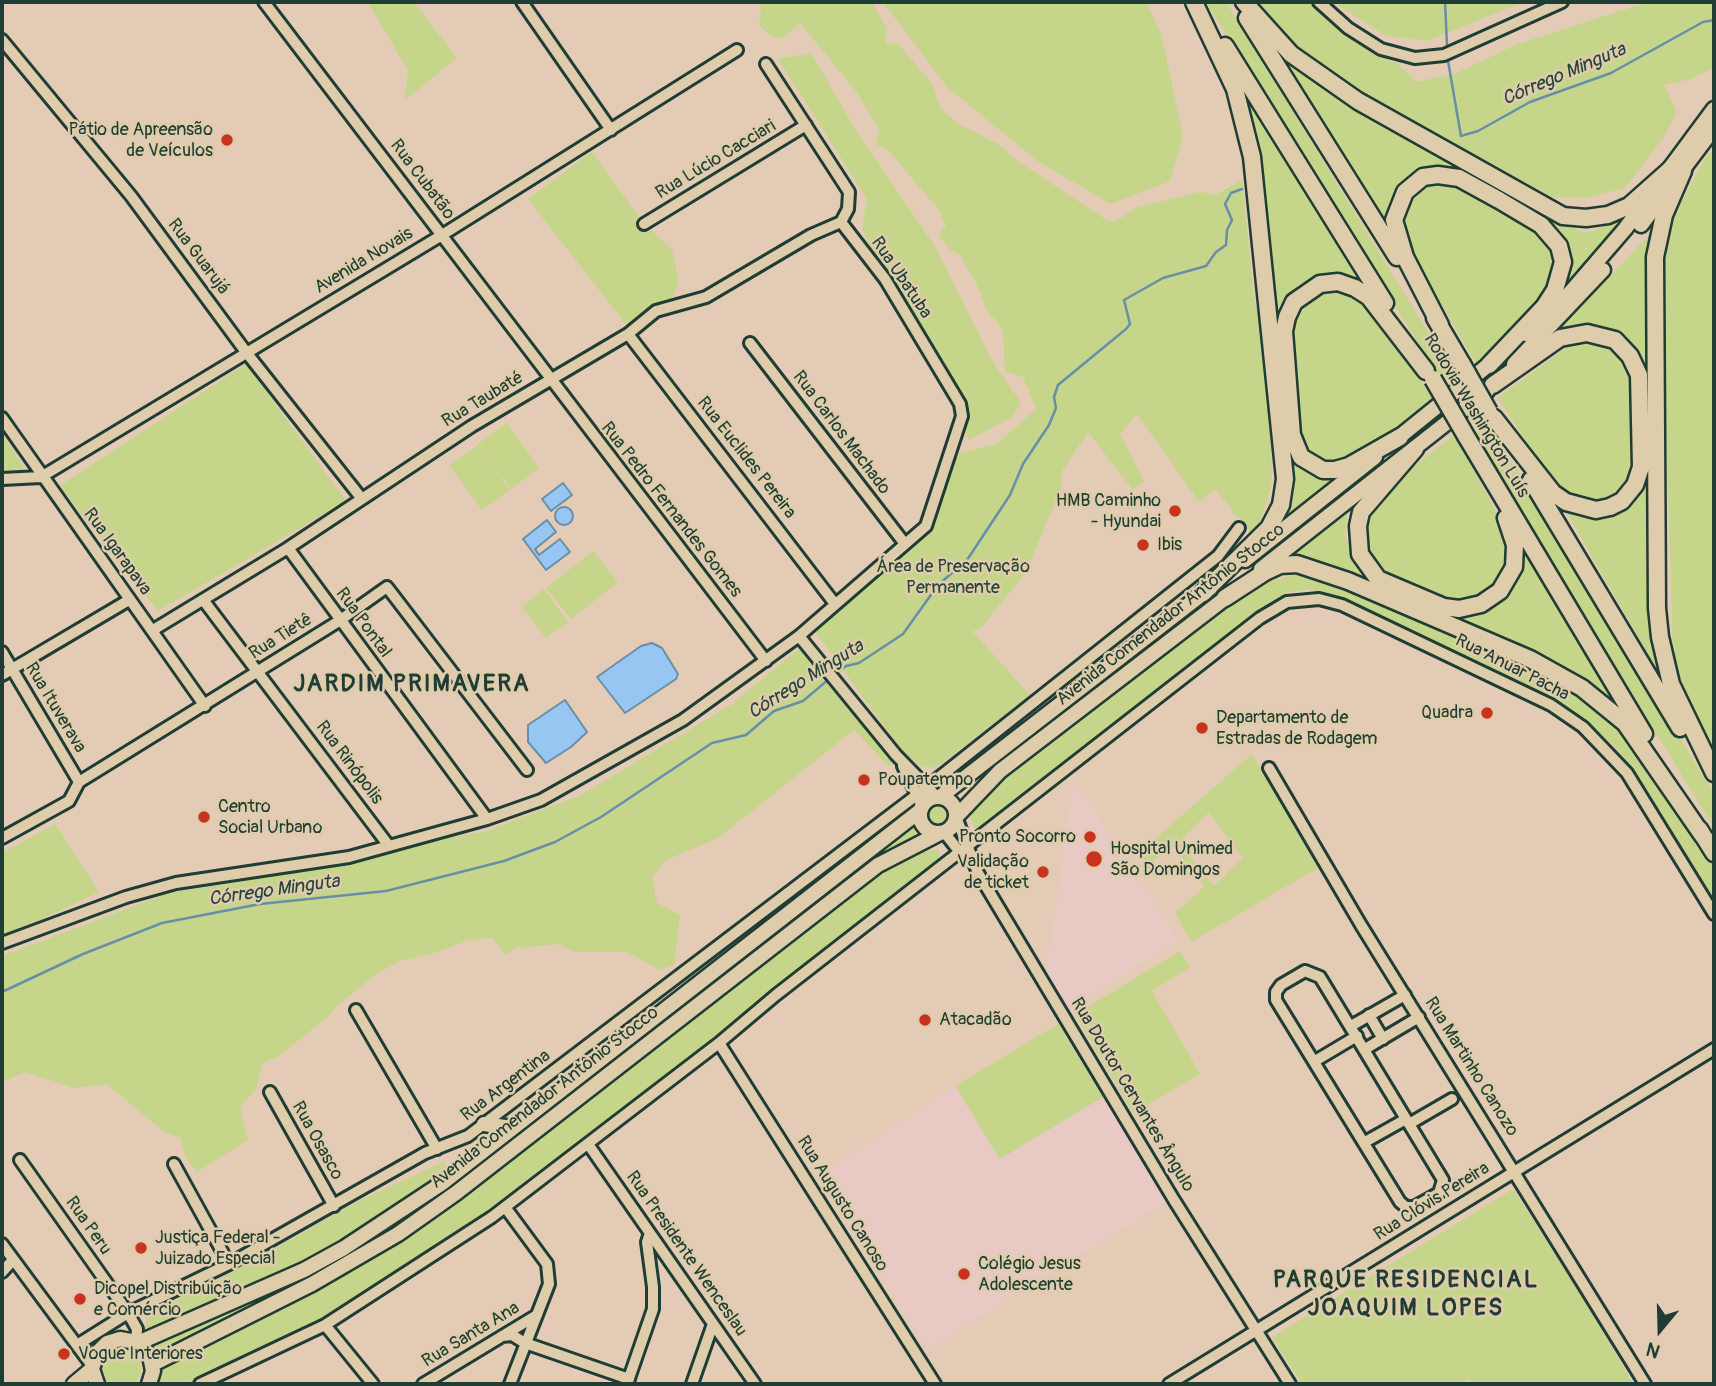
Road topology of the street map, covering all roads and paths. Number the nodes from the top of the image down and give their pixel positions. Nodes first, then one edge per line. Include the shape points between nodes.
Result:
1 (264, 2) edge
2 (522, 2) edge
3 (1196, 2) edge
4 (1237, 2) edge
5 (1244, 2) edge
6 (1319, 2) edge
7 (1562, 2) edge
8 (2, 40) edge
9 (737, 50) dead end
10 (766, 64) dead end
11 (1714, 110) edge
12 (806, 125) junction
13 (1714, 128) edge
14 (611, 130) junction
15 (1678, 169) junction
16 (841, 222) junction
17 (644, 224) dead end
18 (442, 235) junction
19 (1440, 326) junction
20 (628, 334) junction
21 (750, 343) dead end
22 (246, 352) junction
23 (1489, 365) junction
24 (1430, 375) junction
25 (549, 381) junction
26 (1493, 385) junction
27 (1491, 415) junction
28 (2, 418) edge
29 (1400, 437) junction
30 (1415, 449) junction
31 (1481, 461) junction
32 (41, 477) junction
33 (2, 479) edge
34 (362, 499) junction
35 (1239, 528) dead end
36 (905, 544) junction
37 (288, 548) junction
38 (1203, 593) junction
39 (1224, 598) junction
40 (129, 600) junction
41 (204, 601) junction
42 (835, 604) junction
43 (339, 621) junction
44 (153, 630) junction
45 (799, 636) junction
46 (2, 652) edge
47 (766, 662) junction
48 (7, 672) edge
49 (258, 672) junction
50 (205, 706) junction
51 (896, 755) junction
52 (1269, 768) dead end
53 (527, 770) dead end
54 (1714, 774) edge
55 (79, 782) junction
56 (1714, 784) edge
57 (935, 793) junction
58 (920, 803) junction
59 (956, 817) junction
60 (487, 819) junction
61 (942, 832) junction
62 (1703, 836) junction
63 (2, 838) edge
64 (389, 846) junction
65 (963, 848) junction
66 (1714, 853) edge
67 (1714, 914) edge
68 (2, 943) edge
69 (1405, 995) junction
70 (356, 1010) dead end
71 (1369, 1016) junction
72 (1419, 1017) junction
73 (1354, 1031) junction
74 (1382, 1039) junction
75 (719, 1043) junction
76 (1365, 1049) junction
77 (1714, 1049) edge
78 (1315, 1061) junction
79 (270, 1092) dead end
80 (1452, 1099) dead end
81 (1408, 1121) junction
82 (484, 1124) junction
83 (512, 1128) junction
84 (1365, 1142) junction
85 (588, 1144) junction
86 (437, 1149) junction
87 (20, 1160) dead end
88 (174, 1164) dead end
89 (1515, 1170) junction
90 (334, 1206) junction
91 (505, 1207) junction
92 (650, 1233) junction
93 (2, 1244) edge
94 (13, 1260) junction
95 (229, 1264) junction
96 (2, 1272) edge
97 (128, 1313) junction
98 (537, 1315) junction
99 (713, 1324) junction
100 (325, 1325) junction
101 (105, 1328) junction
102 (1258, 1332) junction
103 (502, 1336) junction
104 (134, 1341) junction
105 (525, 1343) junction
106 (77, 1345) junction
107 (153, 1364) junction
108 (93, 1368) junction
109 (628, 1382) edge
110 (74, 1384) edge
111 (97, 1384) edge
112 (149, 1384) edge
113 (200, 1384) edge
114 (373, 1384) edge
115 (423, 1384) edge
116 (510, 1384) edge
117 (692, 1384) edge
118 (755, 1384) edge
119 (934, 1384) edge
120 (1169, 1384) edge
121 (1290, 1384) edge
122 (1645, 1384) edge

1 - 18 street, Rua Cubatão
2 - 14 street
3 - 24 highway, Rodovia Washington Luís
3 - 38 highway via 1235,89 1252,157 1285,479 1282,505 1269,528
4 - 19 highway, Rodovia Washington Luís
5 - 15 highway via 1291,54 1358,101 1563,216 1608,215 1629,206
6 - 7 street via 1381,49 1415,58 1444,55
8 - 22 street, Rua Guarujá via 131,196
9 - 14 street, Avenida Novais
10 - 12 street
11 - 15 main road
12 - 16 street via 849,192
12 - 17 street, Rua Lúcio Cacciari
13 - 15 main road
14 - 18 street, Avenida Novais
15 - 23 main road, Avenida Comendador Antônio Stocco via 1562,302
15 - 26 main road, Avenida Comendador Antônio Stocco via 1576,302
15 - 54 highway via 1655,257 1657,608 1671,684
16 - 20 street, Rua Taubaté via 706,297 656,311
16 - 36 street, Rua Ubatuba via 885,279 960,404 962,416 926,526
18 - 22 street, Avenida Novais
18 - 25 street, Rua Cubatão
19 - 23 highway via 1405,257 1394,220 1405,192 1423,177 1438,175 1459,178 1499,200 1541,225 1559,246 1563,262 1555,290
19 - 27 highway, Rodovia Washington Luís, bridge
20 - 25 street, Rua Taubaté
20 - 42 street, Rua Euclides Pereira
21 - 36 street, Rua Carlos Machado
22 - 32 street, Avenida Novais
22 - 34 street, Rua Guarujá
23 - 29 main road, Avenida Comendador Antônio Stocco
24 - 29 highway via 1369,297 1355,288 1338,282 1320,284 1294,302 1284,331 1292,435 1301,457 1323,470 1335,470
24 - 31 highway, Rodovia Washington Luís, bridge
25 - 34 street, Rua Taubaté
25 - 47 street, Rua Pedro Fernandes Gomes
26 - 27 highway via 1560,338 1587,333 1615,340 1639,375 1641,467 1635,485 1610,507 1596,510 1566,502 1553,493
26 - 30 main road, Avenida Comendador Antônio Stocco
27 - 56 highway, Rodovia Washington Luís
28 - 32 street, Rua Igarapava
29 - 38 main road, Avenida Comendador Antônio Stocco
30 - 31 highway via 1362,512 1360,554 1378,579 1444,607 1470,608 1492,598 1514,567 1513,535
30 - 39 main road, Avenida Comendador Antônio Stocco
31 - 62 highway, Rodovia Washington Luís
32 - 33 street, Avenida Novais
32 - 40 street, Rua Igarapava
34 - 37 street, Rua Taubaté
35 - 57 street via 1218,556
36 - 42 street
37 - 41 street, Rua Taubaté
37 - 43 street, Rua Pontal
38 - 57 main road, Avenida Comendador Antônio Stocco
39 - 59 main road, Avenida Comendador Antônio Stocco via 1000,771
39 - 62 highway via 1280,565 1297,564 1531,659 1589,692 1625,723
40 - 44 street, Rua Igarapava
40 - 48 street
41 - 44 street, Rua Taubaté
41 - 49 street, Rua Rinópolis
42 - 45 street
43 - 49 street, Rua Tietê
43 - 53 street, Rua Tietê via 387,587
43 - 60 street, Rua Pontal
44 - 50 street, Rua Igarapava
45 - 47 street
45 - 51 street
46 - 48 street, Rua Ituverava
47 - 60 street via 683,720 582,778 541,800
48 - 55 street, Rua Ituverava
49 - 50 street, Rua Tietê
49 - 64 street, Rua Rinópolis
50 - 55 street, Rua Tietê
51 - 57 street
51 - 58 street
52 - 69 street, Rua Martinho Canozo
55 - 63 street, Rua Tietê via 69,801
57 - 58 main road
57 - 59 main road via 951,802
58 - 61 main road via 926,828
58 - 82 street, Rua Argentina
58 - 83 main road, Avenida Comendador Antônio Stocco
59 - 61 main road via 952,827
59 - 65 street, Rua Doutor Cervantes Ângulo
60 - 64 street
61 - 65 street
61 - 107 main road, Avenida Comendador Antônio Stocco via 869,873 456,1194 398,1234 312,1284
62 - 66 highway, Rodovia Washington Luís
64 - 68 street via 349,857 176,883
65 - 67 street, Rua Anuar Pacha via 1259,618 1287,602 1319,599 1342,605 1550,705 1583,727 1627,773
65 - 75 street
65 - 102 street, Rua Doutor Cervantes Ângulo
69 - 71 street
69 - 72 street, Rua Martinho Canozo
70 - 86 street
71 - 73 street
71 - 74 street
72 - 74 street
72 - 89 street, Rua Martinho Canozo
73 - 76 street
73 - 78 street
73 - 78 street via 1314,972 1305,971 1281,985 1276,1000
74 - 76 street
75 - 85 street
75 - 119 street, Rua Augusto Canoso
76 - 81 street
77 - 89 street, Rua Clóvis Pereira
78 - 84 street
79 - 90 street, Rua Osasco
80 - 81 street
81 - 84 street
81 - 84 street via 1443,1180 1439,1193 1414,1208 1400,1202
82 - 83 main road
82 - 86 street, Rua Argentina
83 - 104 main road, Avenida Comendador Antônio Stocco via 459,1171 344,1248 304,1270
85 - 91 street
85 - 92 street, Rua Presidente Wenceslau
86 - 90 street, Rua Argentina
87 - 97 street, Rua Peru
88 - 95 street
89 - 102 street, Rua Clóvis Pereira
89 - 122 street, Rua Martinho Canozo
90 - 95 street, Rua Argentina
91 - 98 street via 547,1264 549,1284
91 - 100 street
92 - 99 street, Rua Presidente Wenceslau
92 - 109 street via 653,1309
93 - 94 street
94 - 96 street
94 - 106 street
95 - 97 street, Rua Argentina
97 - 101 street, Rua Argentina
97 - 104 street, Rua Peru via 137,1329
98 - 103 street, Rua Santa Ana
98 - 105 street
99 - 117 street
99 - 118 street, Rua Presidente Wenceslau
100 - 113 street
100 - 114 street
101 - 104 street
101 - 106 street, Rua Argentina
102 - 120 street, Rua Clóvis Pereira
102 - 121 street, Rua Doutor Cervantes Ângulo
103 - 105 street via 512,1335
103 - 115 street, Rua Santa Ana
104 - 107 main road via 146,1349
104 - 108 main road, Avenida Comendador Antônio Stocco via 113,1340 101,1348
105 - 109 street
105 - 116 street
106 - 108 street
107 - 112 main road
108 - 110 main road, Avenida Comendador Antônio Stocco
108 - 111 main road

